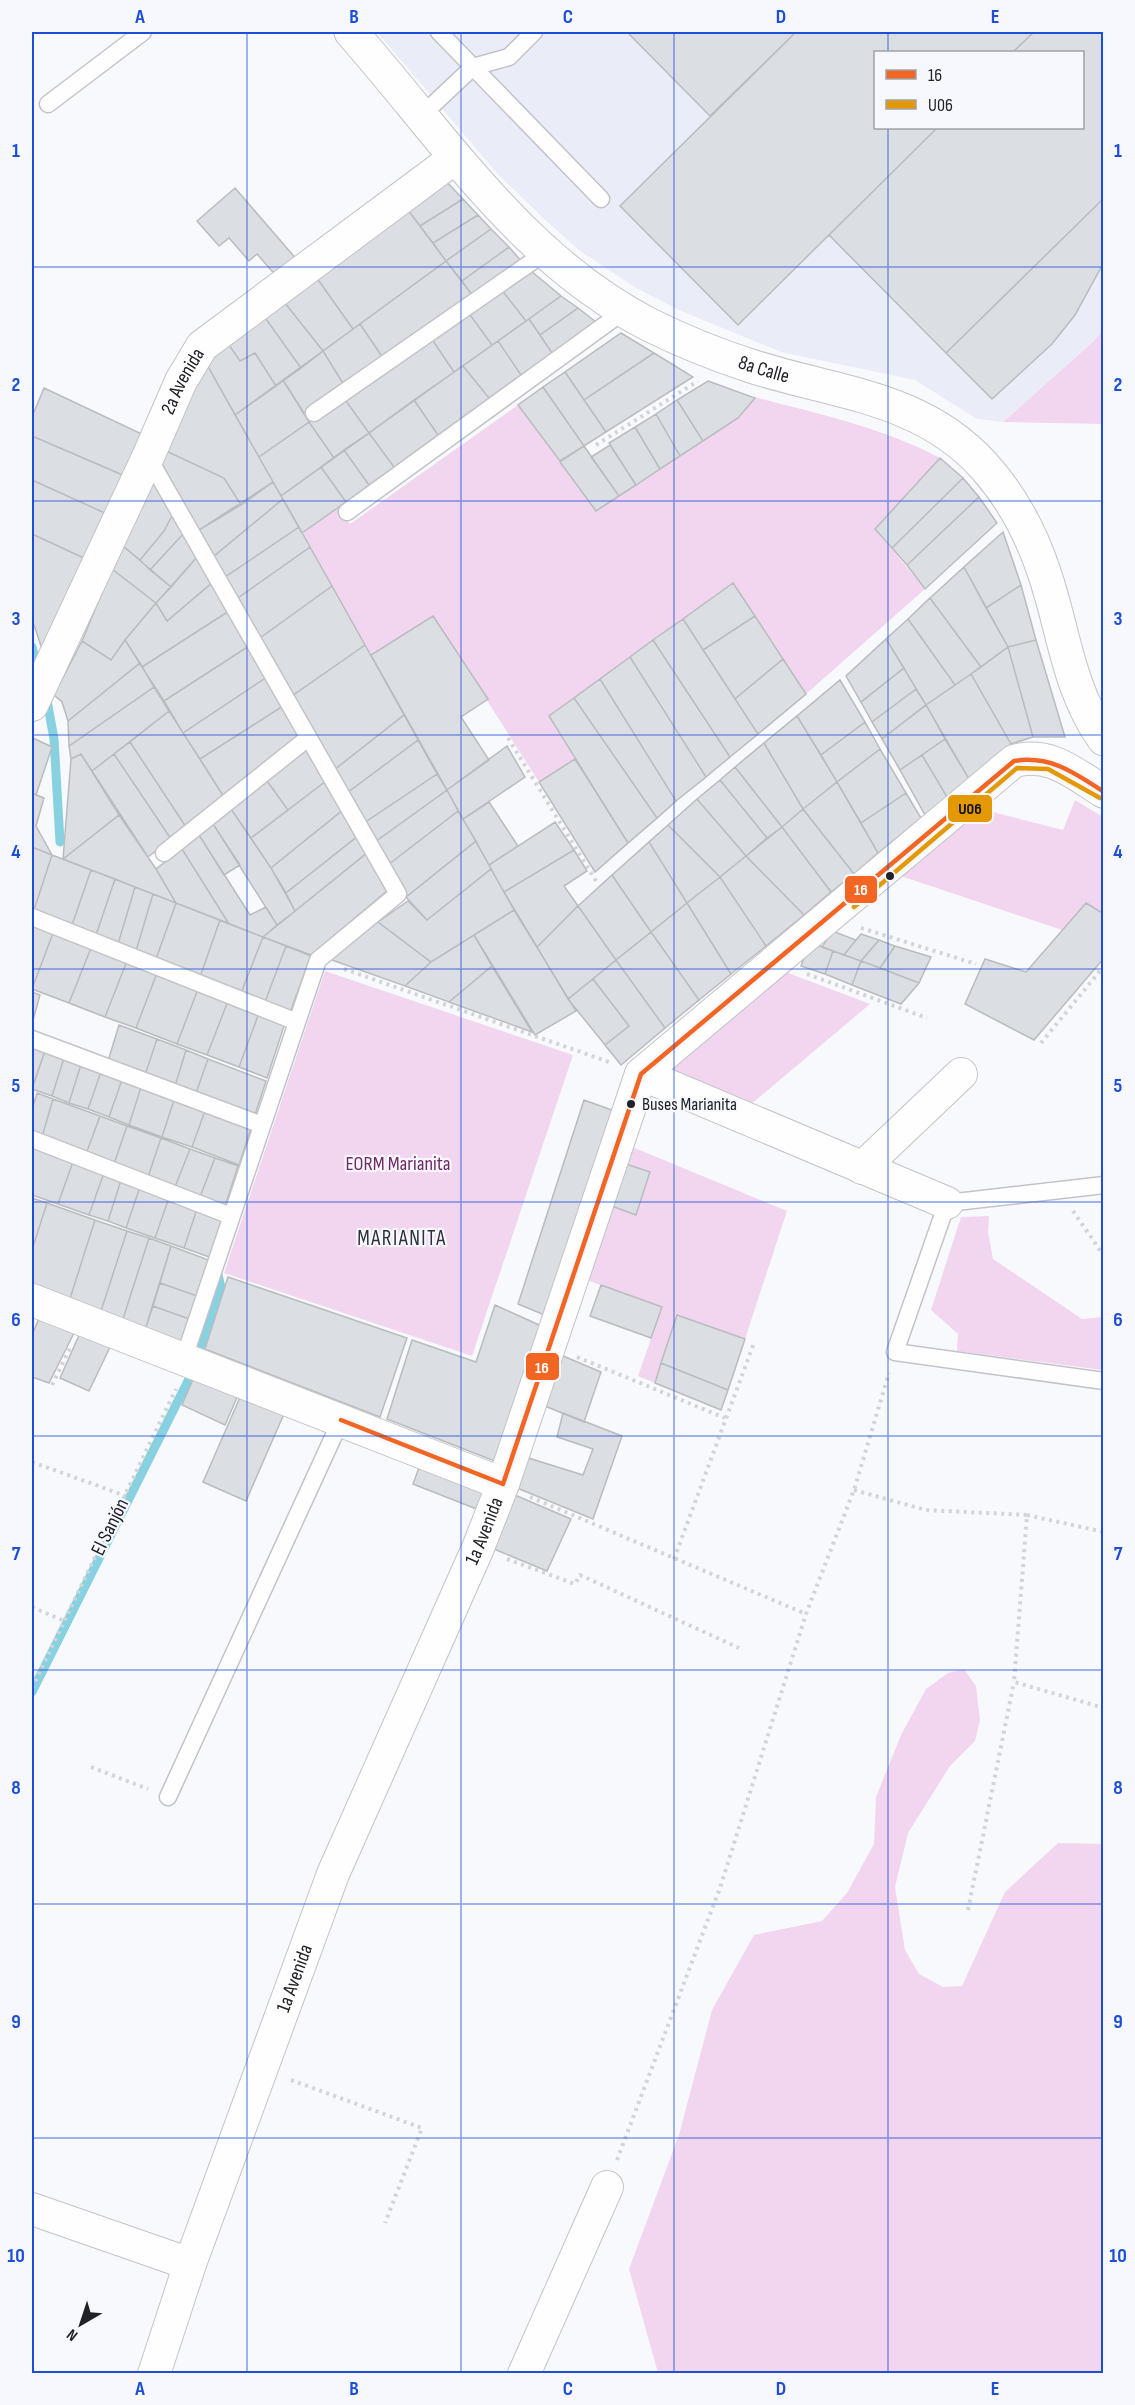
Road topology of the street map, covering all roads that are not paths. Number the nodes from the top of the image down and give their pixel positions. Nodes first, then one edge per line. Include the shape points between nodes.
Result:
1 (143, 32) edge
2 (351, 32) edge
3 (439, 32) edge
4 (534, 32) edge
5 (473, 67) junction
6 (48, 104) dead end
7 (422, 115) junction
8 (456, 157) junction
9 (601, 199) dead end
10 (546, 252) junction
11 (624, 311) junction
12 (314, 413) dead end
13 (148, 457) junction
14 (347, 512) dead end
15 (35, 697) edge
16 (308, 738) junction
17 (1104, 739) edge
18 (1104, 792) edge
19 (164, 853) dead end
20 (32, 917) edge
21 (297, 1022) junction
22 (32, 1039) edge
23 (641, 1074) junction
24 (961, 1074) dead end
25 (262, 1125) junction
26 (32, 1139) edge
27 (862, 1168) junction
28 (1104, 1185) edge
29 (947, 1203) junction
30 (231, 1216) junction
31 (32, 1300) edge
32 (193, 1368) junction
33 (1104, 1380) edge
34 (341, 1420) junction
35 (503, 1484) junction
36 (168, 1797) road end
37 (607, 2187) road end
38 (32, 2209) edge
39 (190, 2264) junction
40 (154, 2373) edge
41 (524, 2373) edge

1 - 6 lane
2 - 7 main road, 8a Calle
3 - 5 lane
4 - 5 lane via 509,57
5 - 7 lane
5 - 9 lane
7 - 8 main road, 8a Calle
8 - 10 main road, 8a Calle
8 - 13 street, 2a Avenida via 202,346 181,381
10 - 11 main road, 8a Calle
10 - 12 lane
11 - 14 lane
11 - 17 main road, 8a Calle via 732,360 901,407 948,436 983,465 1009,498 1039,556 1075,687
13 - 15 street, 2a Avenida
13 - 16 lane
16 - 19 lane
16 - 21 lane via 398,894 318,960
18 - 23 street via 1058,764 1034,757 1014,761
20 - 21 lane
21 - 25 lane
22 - 25 lane
23 - 27 street
23 - 35 street, 1a Avenida
24 - 27 street
25 - 30 lane
26 - 30 lane
27 - 29 street
28 - 29 lane
29 - 33 lane via 895,1352
30 - 32 lane
31 - 32 street
32 - 34 street
34 - 35 street
34 - 36 lane
35 - 39 street, 1a Avenida via 333,1874
37 - 41 street
38 - 39 street
39 - 40 street, 1a Avenida

